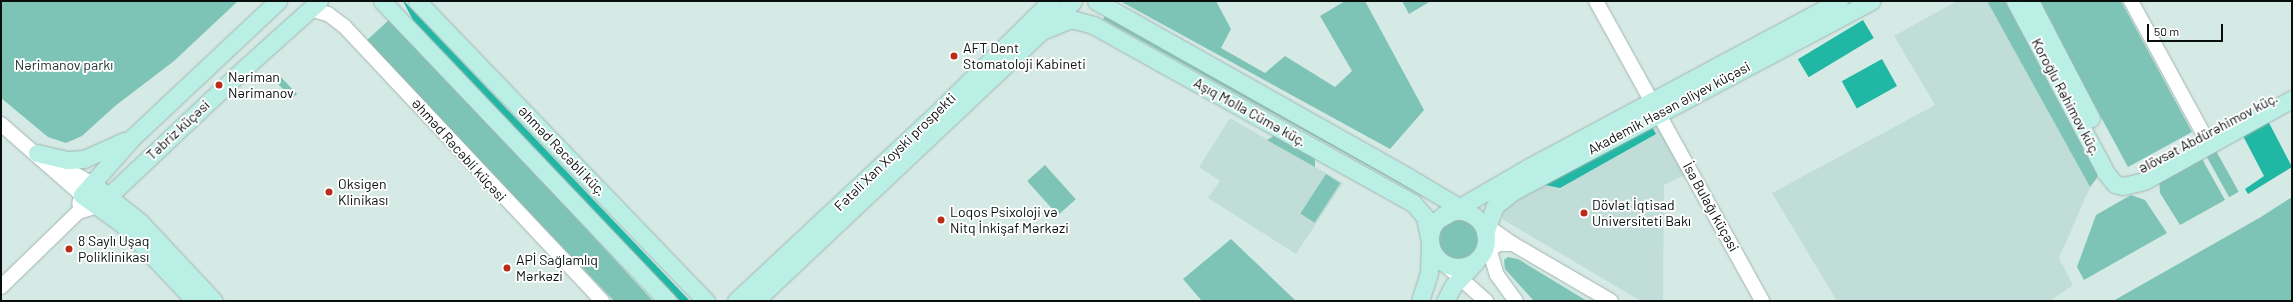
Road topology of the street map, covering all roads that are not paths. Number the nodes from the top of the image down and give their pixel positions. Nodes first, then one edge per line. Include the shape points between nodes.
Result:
1 (278, 1) edge
2 (382, 1) edge
3 (417, 1) edge
4 (1073, 1) edge
5 (1596, 1) edge
6 (1839, 1) edge
7 (1871, 1) edge
8 (2015, 1) edge
9 (2030, 1) edge
10 (2131, 1) edge
11 (1048, 2) edge
12 (313, 4) edge
13 (1100, 4) edge
14 (1094, 25) junction
15 (1044, 30) junction
16 (186, 86) junction
17 (2292, 88) edge
18 (2292, 99) edge
19 (205, 105) junction
20 (1655, 107) junction
21 (1, 124) edge
22 (133, 137) junction
23 (2206, 140) junction
24 (37, 153) junction
25 (2123, 180) junction
26 (86, 189) junction
27 (103, 201) junction
28 (1458, 207) junction
29 (78, 212) junction
30 (1441, 218) junction
31 (1482, 240) junction
32 (1430, 242) junction
33 (1513, 244) junction
34 (1440, 260) junction
35 (1461, 277) junction
36 (1, 287) edge
37 (195, 301) edge
38 (214, 301) edge
39 (602, 301) edge
40 (668, 301) edge
41 (706, 301) edge
42 (736, 301) edge
43 (755, 301) edge
44 (1420, 301) edge
45 (1445, 301) edge
46 (1486, 301) edge
47 (1516, 301) edge
48 (1611, 301) edge
49 (1762, 301) edge

1 - 16 main road, Təbriz küçəsi
2 - 40 main road, Əhməd Rəcəbli küç.
3 - 41 main road, Əhməd Rəcəbli küç.
4 - 15 main road, Fətəli Xan Xoyski prospekti
5 - 20 street, İsa Bulağı küçəsi
6 - 20 main road, Akademik Həsən Əliyev küçəsi
7 - 20 main road, Akademik Həsən Əliyev küçəsi
8 - 25 main road, Koroğlu Rəhimov küç. via 2106,173 2115,184
9 - 25 main road, Koroğlu Rəhimov küç.
10 - 23 street
11 - 42 main road, Fətəli Xan Xoyski prospekti via 941,109
12 - 19 main road, Təbriz küçəsi
12 - 39 street, Əhməd Rəcəbli küçəsi via 344,26
13 - 14 main road
13 - 28 main road, Aşıq Molla Cümə küç.
14 - 15 main road, Aşıq Molla Cümə küç. via 1071,19
14 - 32 main road, Aşıq Molla Cümə küç. via 1413,203 1425,217
15 - 43 main road, Fətəli Xan Xoyski prospekti
16 - 19 main road via 182,104 189,109
16 - 22 main road, Təbriz küçəsi
17 - 23 main road, Əlövsət Abdürəhimov küç.
18 - 23 main road, Əlövsət Abdürəhimov küç.
19 - 27 main road, Təbriz küçəsi
20 - 28 main road, Akademik Həsən Əliyev küçəsi
20 - 31 main road, Akademik Həsən Əliyev küçəsi via 1512,192 1495,206
20 - 49 street, İsa Bulağı küçəsi
21 - 24 street
22 - 24 main road via 84,159 67,160
22 - 26 main road, Təbriz küçəsi
23 - 25 main road, Əlövsət Abdürəhimov küç. via 2144,181
24 - 26 street
26 - 27 main road
26 - 29 street
27 - 29 street
27 - 37 main road via 121,224
27 - 38 main road via 140,222
28 - 30 main road, Akademik Həsən Əliyev küçəsi
28 - 31 main road, Aşıq Molla Cümə küç.
29 - 36 street
30 - 31 main road via 1454,212
30 - 32 main road via 1433,228
31 - 33 street
31 - 33 street
31 - 34 main road via 1459,267
31 - 35 main road, Akademik Həsən Əliyev küçəsi
31 - 47 street via 1497,275
32 - 34 main road
32 - 44 main road via 1429,273
33 - 48 street
34 - 35 street
35 - 45 main road, Akademik Həsən Əliyev küçəsi
35 - 46 street

